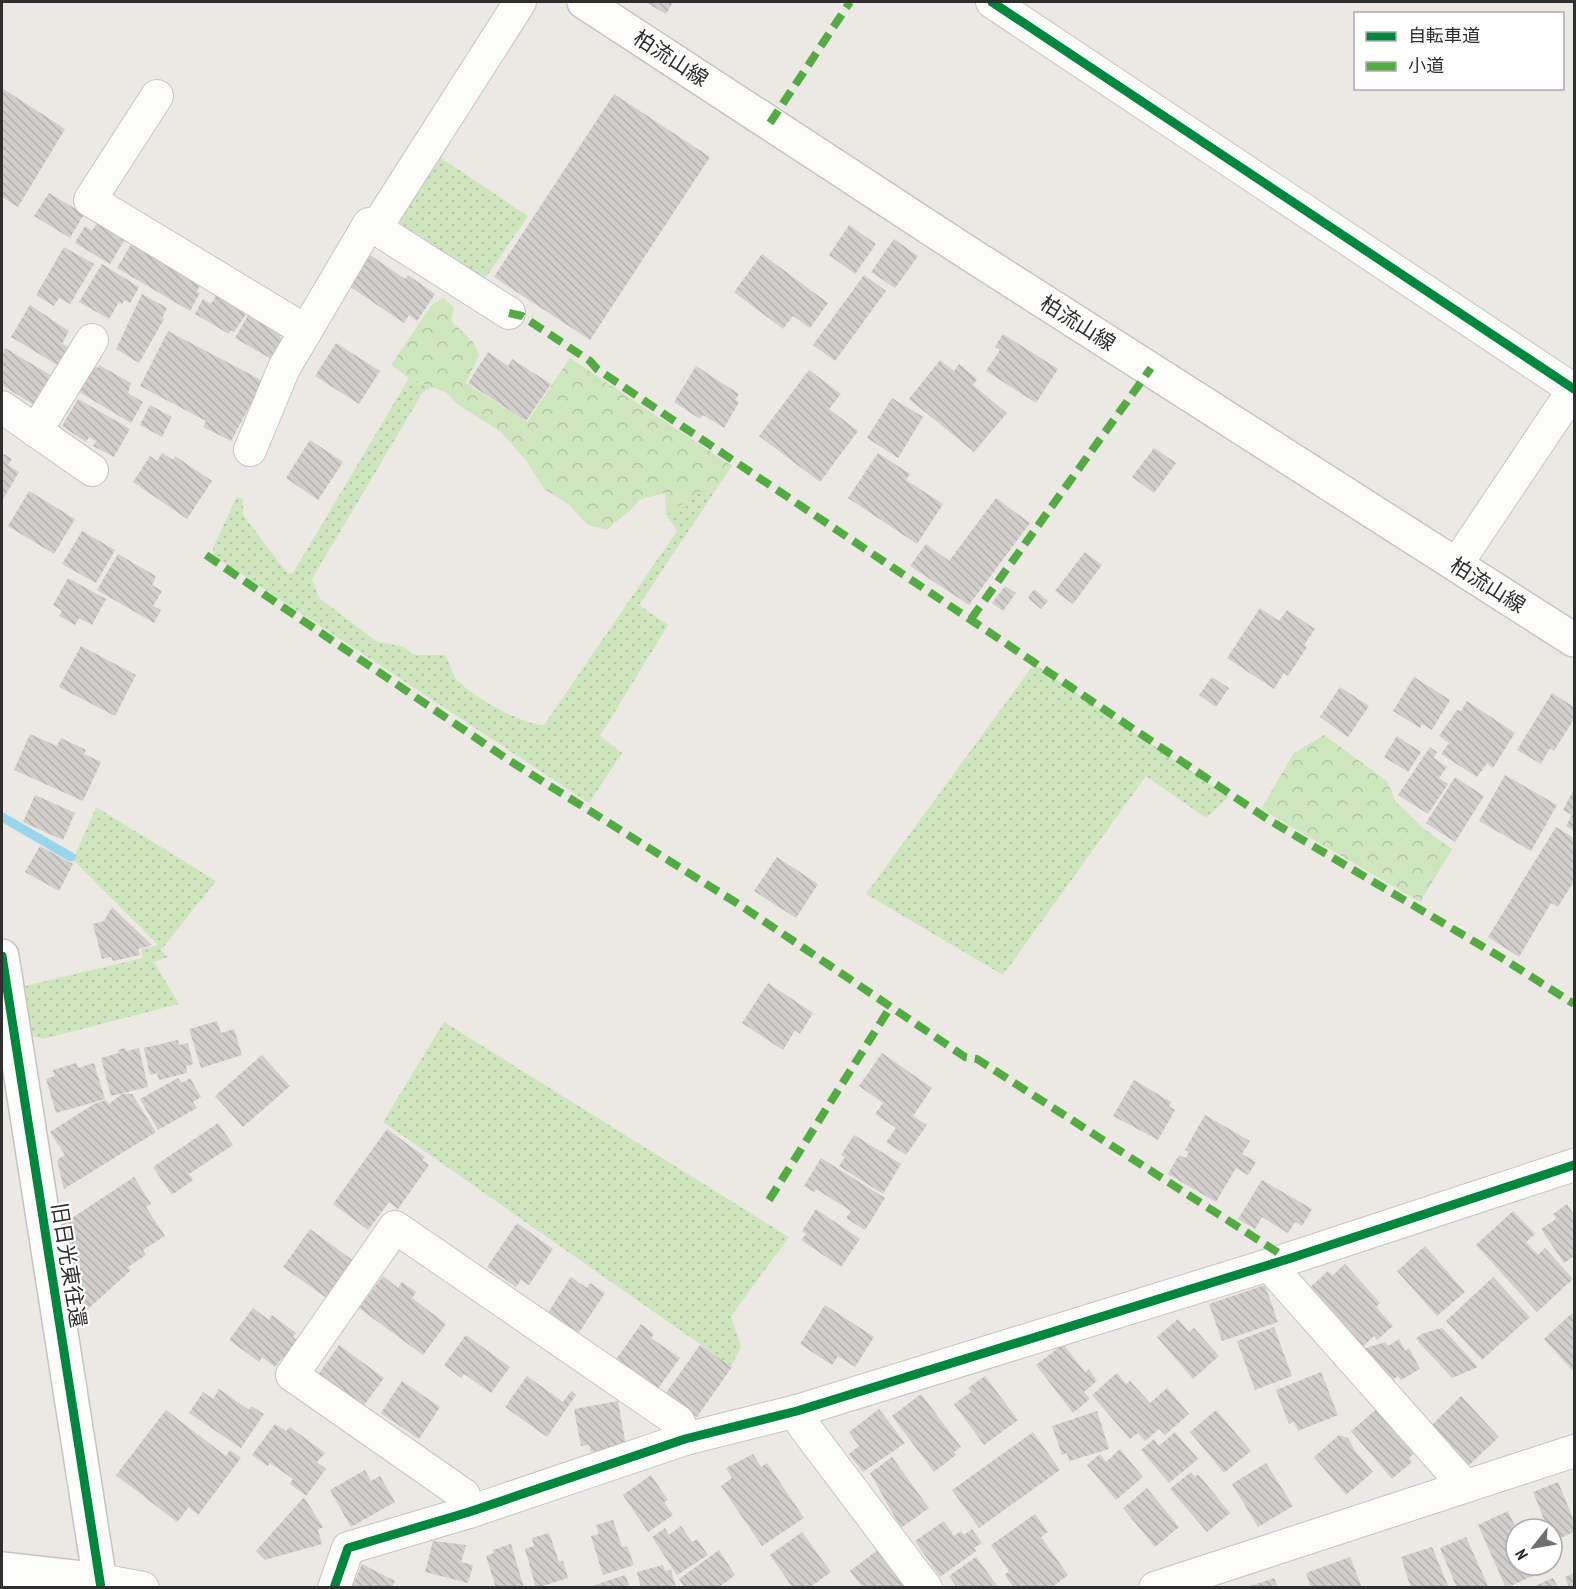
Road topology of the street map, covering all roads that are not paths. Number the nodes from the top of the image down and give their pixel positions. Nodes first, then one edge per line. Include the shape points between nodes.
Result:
1 (520, 2) edge
2 (584, 2) edge
3 (992, 2) edge
4 (157, 96) dead end
5 (377, 226) junction
6 (509, 313) dead end
7 (306, 331) junction
8 (92, 340) dead end
9 (1574, 389) edge
10 (2, 407) edge
11 (36, 431) junction
12 (250, 450) dead end
13 (92, 470) dead end
14 (1456, 565) junction
15 (1575, 640) edge
16 (2, 956) edge
17 (1575, 1165) edge
18 (1269, 1265) junction
19 (797, 1411) junction
20 (685, 1440) junction
21 (1575, 1450) edge
22 (1465, 1486) junction
23 (469, 1512) junction
24 (2, 1569) edge
25 (100, 1584) edge
26 (143, 1587) edge
27 (334, 1587) edge
28 (926, 1587) edge
29 (1155, 1587) edge

1 - 5 street
2 - 14 main road, 柏流山線
3 - 9 street
4 - 7 street via 90,200
5 - 6 street
5 - 7 street via 369,224
7 - 12 street via 284,368
8 - 11 street
9 - 14 street
10 - 11 street
11 - 13 street
14 - 15 main road, 柏流山線
16 - 25 main road, 旧日光東往還
17 - 18 street
18 - 19 street
18 - 22 street
19 - 20 street
19 - 28 street via 803,1425
20 - 23 street
20 - 23 street via 679,1422 395,1227 292,1375 464,1495
21 - 22 street
22 - 29 street
23 - 27 street via 348,1548
24 - 25 main road
25 - 26 street

